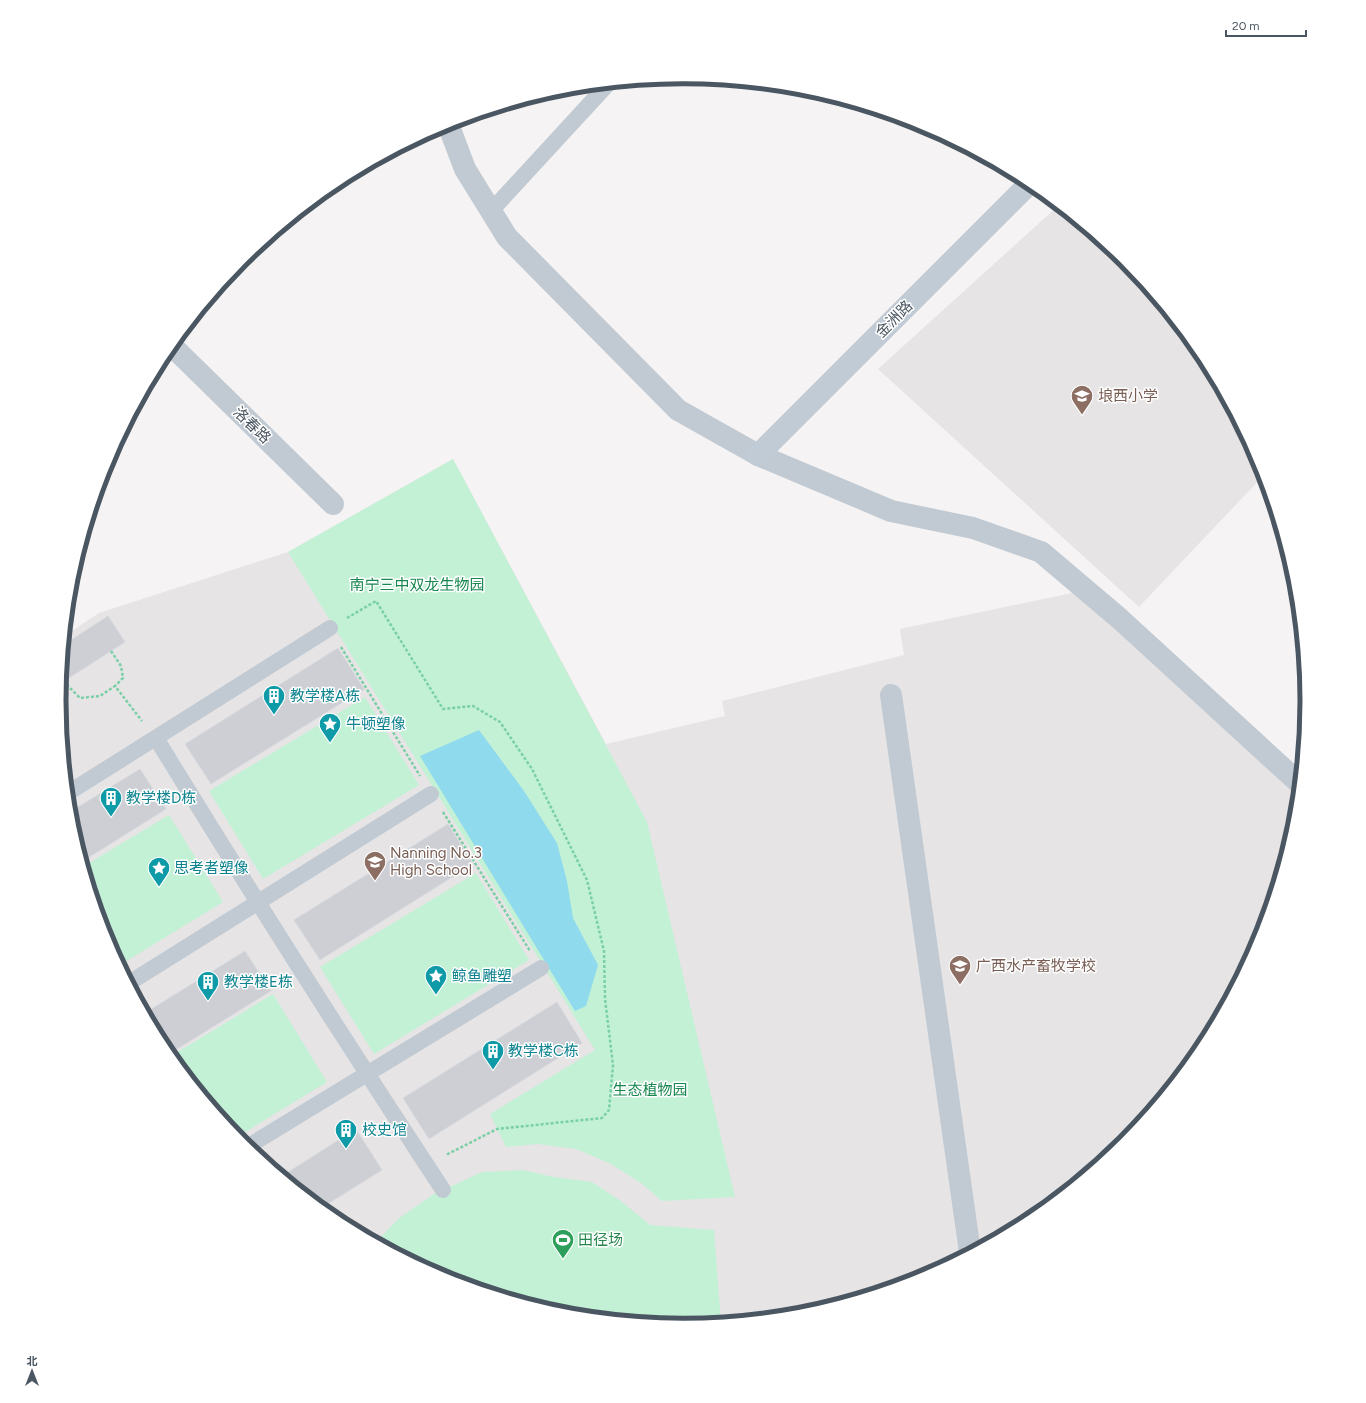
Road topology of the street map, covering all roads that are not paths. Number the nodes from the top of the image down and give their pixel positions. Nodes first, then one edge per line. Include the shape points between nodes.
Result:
1 (602, 90) edge
2 (450, 130) edge
3 (1025, 188) edge
4 (491, 211) junction
5 (176, 350) edge
6 (758, 454) junction
7 (333, 504) dead end
8 (330, 628) road end
9 (890, 695) dead end
10 (156, 738) junction
11 (1295, 780) edge
12 (72, 790) edge
13 (431, 794) road end
14 (257, 903) junction
15 (540, 968) road end
16 (133, 980) edge
17 (367, 1074) junction
18 (253, 1143) edge
19 (443, 1190) dead end
20 (969, 1248) edge

1 - 4 lane
2 - 4 street via 465,169
3 - 6 main road, 金洲路
4 - 6 street via 507,237 678,410
5 - 7 street, 洛春路
6 - 11 street via 891,511 973,528 1041,552 1120,619
8 - 10 lane
9 - 20 street
10 - 12 lane
10 - 14 lane
13 - 14 lane
14 - 16 lane
14 - 17 lane
15 - 17 lane
17 - 18 lane
17 - 19 lane

